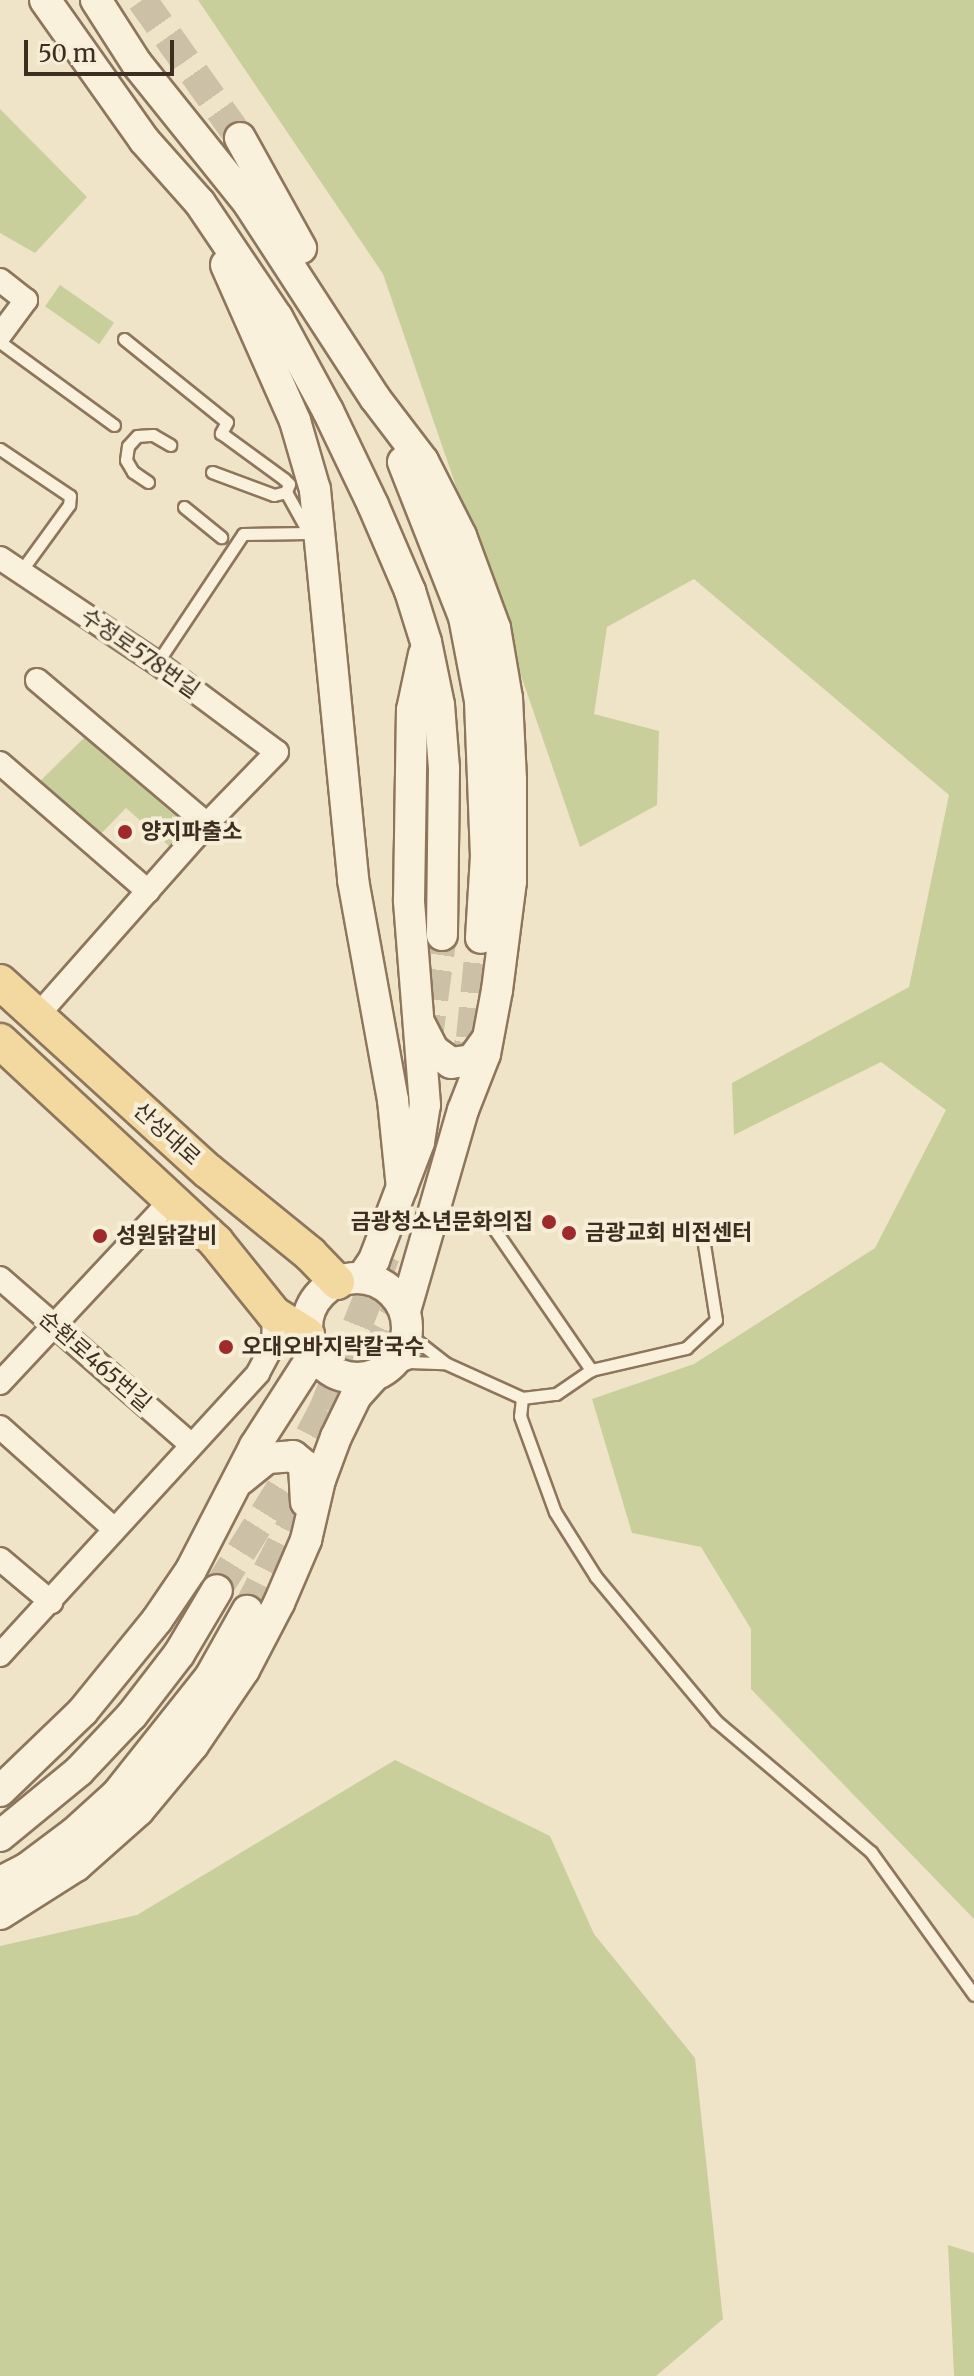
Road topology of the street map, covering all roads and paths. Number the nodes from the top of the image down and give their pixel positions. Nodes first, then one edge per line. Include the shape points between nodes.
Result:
1 (45, 0) edge
2 (96, 0) edge
3 (240, 138) tunnel mouth
4 (200, 203) junction
5 (0, 280) edge
6 (325, 318) junction
7 (0, 335) edge
8 (124, 339) dead end
9 (0, 342) edge
10 (375, 398) junction
11 (114, 425) dead end
12 (170, 445) dead end
13 (0, 449) edge
14 (212, 472) dead end
15 (148, 482) dead end
16 (286, 492) junction
17 (184, 507) dead end
18 (308, 533) junction
19 (221, 537) dead end
20 (0, 558) edge
21 (21, 571) junction
22 (324, 590) junction
23 (426, 642) junction
24 (157, 663) junction
25 (37, 680) dead end
26 (0, 763) edge
27 (207, 824) junction
28 (148, 891) junction
29 (442, 935) tunnel mouth
30 (481, 938) tunnel mouth
31 (0, 982) edge
32 (38, 1015) junction
33 (418, 1021) junction
34 (488, 1036) junction
35 (5, 1053) edge
36 (402, 1188) junction
37 (172, 1199) junction
38 (486, 1217) dead end
39 (703, 1238) dead end
40 (0, 1278) edge
41 (350, 1280) junction
42 (274, 1314) junction
43 (406, 1319) junction
44 (53, 1323) junction
45 (310, 1345) junction
46 (445, 1363) junction
47 (591, 1370) junction
48 (377, 1375) junction
49 (0, 1383) edge
50 (522, 1398) junction
51 (0, 1427) edge
52 (190, 1444) junction
53 (238, 1483) junction
54 (113, 1528) junction
55 (306, 1540) junction
56 (0, 1559) edge
57 (217, 1590) tunnel mouth
58 (51, 1602) junction
59 (247, 1611) tunnel mouth
60 (0, 1655) edge
61 (0, 1791) edge
62 (0, 1836) edge
63 (0, 1882) edge
64 (0, 1914) edge
65 (974, 1995) edge

1 - 4 main road via 144,140
2 - 6 main road via 137,64 249,204
3 - 6 main road via 300,247
4 - 22 main road via 295,421 315,490
4 - 23 main road via 277,317 328,411 385,534
5 - 7 street via 26,300
6 - 10 main road
8 - 16 lane via 227,422 221,433 284,479 289,484
9 - 11 lane
10 - 30 main road via 434,534 470,645 480,701 486,856
10 - 34 main road via 423,461 461,536 495,628 507,698 511,881
12 - 15 lane via 153,435 137,436 128,446 126,460
13 - 21 lane via 70,496 69,505
14 - 16 lane via 274,495
16 - 18 lane
17 - 19 lane
18 - 22 lane
18 - 24 lane via 243,534
20 - 21 street, 수정로578번길
21 - 24 street, 수정로578번길
22 - 36 main road via 353,880 393,1100
23 - 29 main road via 444,768
23 - 33 main road via 412,710 409,799 409,900
24 - 27 street, 수정로578번길 via 277,752
25 - 27 street
26 - 28 street
27 - 28 street
28 - 32 street
31 - 32 main road, 산성대로
32 - 41 main road, 산성대로 via 208,1171
33 - 34 main road via 433,1050 451,1063 472,1060
33 - 36 main road via 425,1105 419,1142
34 - 43 main road
35 - 37 main road, 산성대로
36 - 41 main road via 374,1260
37 - 42 main road, 산성대로 via 216,1242
37 - 44 street
38 - 47 lane
39 - 47 lane via 716,1320 686,1348
40 - 44 street, 순환로465번길
41 - 43 main road via 388,1288
41 - 45 main road via 323,1291 313,1304
42 - 45 main road, 산성대로
42 - 52 street via 273,1345 258,1373
43 - 46 lane via 416,1340
43 - 48 main road via 401,1354
44 - 49 street
44 - 52 street, 순환로465번길
45 - 48 main road via 325,1368 340,1376
45 - 53 main road
46 - 48 lane via 409,1362
46 - 50 lane
47 - 50 lane via 556,1394
48 - 55 main road via 356,1396 336,1437
50 - 65 lane via 520,1416 555,1512 596,1577 716,1721 871,1852
51 - 54 street
52 - 54 street
53 - 55 main road via 267,1458 293,1456 304,1465
53 - 61 main road via 157,1620 83,1711
54 - 58 street
55 - 64 main road via 244,1670 193,1745 139,1810 76,1866
56 - 58 street
57 - 62 main road via 179,1654 132,1715 79,1771
58 - 60 street
59 - 63 main road via 210,1677 117,1794 74,1833

